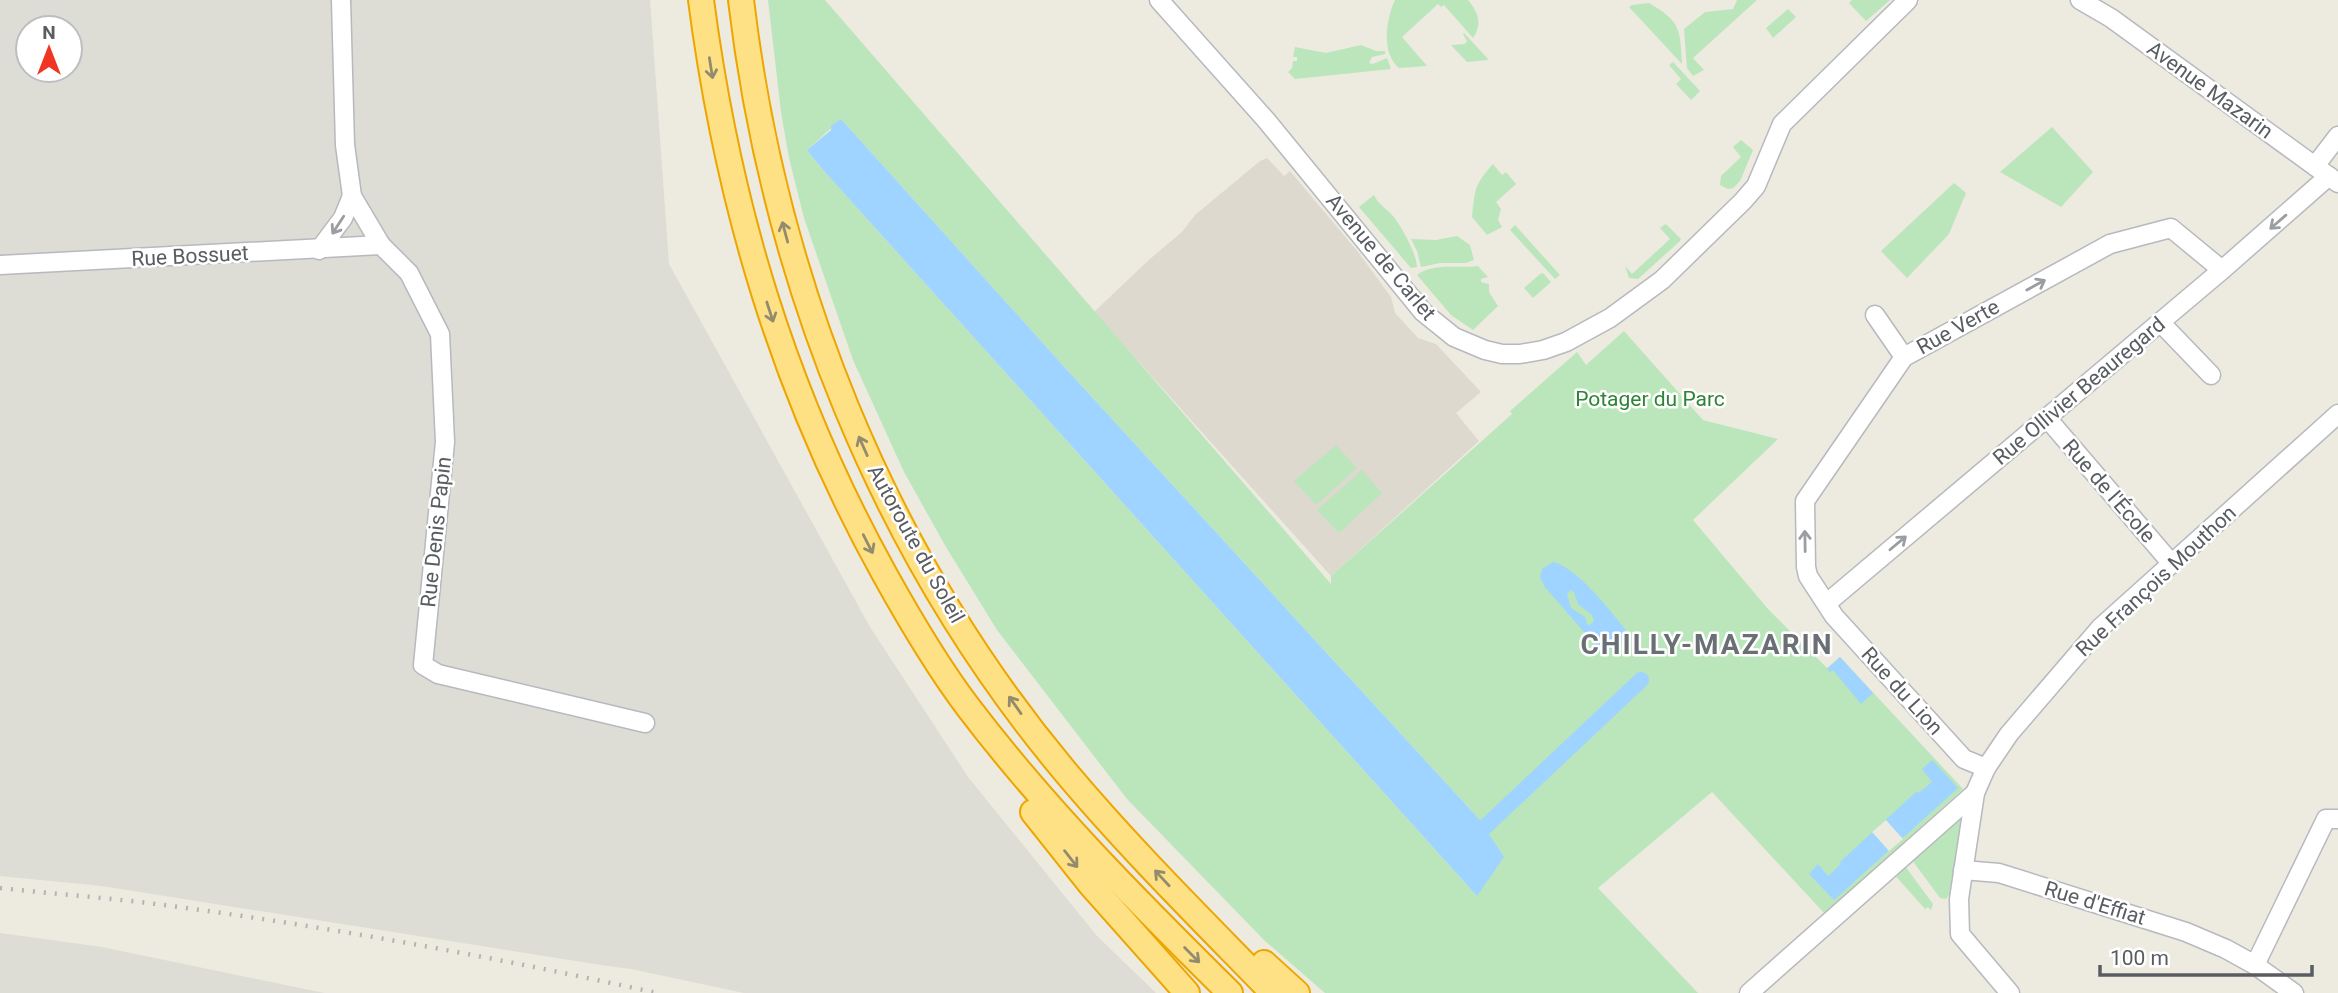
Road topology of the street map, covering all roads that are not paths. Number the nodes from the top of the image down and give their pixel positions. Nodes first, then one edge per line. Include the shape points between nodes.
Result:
1 (341, 0) edge
2 (701, 0) edge
3 (741, 0) edge
4 (1159, 0) edge
5 (1908, 0) edge
6 (2080, 0) edge
7 (2338, 136) edge
8 (2327, 175) edge
9 (352, 196) junction
10 (381, 246) junction
11 (319, 250) junction
12 (0, 265) edge
13 (2222, 270) junction
14 (1875, 314) dead end
15 (2160, 322) junction
16 (1904, 357) junction
17 (2211, 375) dead end
18 (2338, 414) edge
19 (2047, 418) junction
20 (2172, 564) junction
21 (1827, 603) junction
22 (645, 723) dead end
23 (1986, 768) junction
24 (1026, 781) junction
25 (1975, 793) junction
26 (2338, 819) edge
27 (1963, 870) junction
28 (1209, 928) junction
29 (2255, 965) junction
30 (1187, 993) edge
31 (1230, 993) edge
32 (1273, 993) edge
33 (1297, 993) edge
34 (1749, 993) edge
35 (2010, 993) edge
36 (2294, 993) edge

1 - 9 street, Rue Denis Papin via 345,145
2 -> 24 highway, Autoroute du Soleil via 737,198 772,320 815,432 900,602 966,705
28 -> 3 highway, Autoroute du Soleil via 1108,820 1025,720 948,608 896,514 836,384 792,255 765,148
4 - 5 street, Avenue de Carlet via 1266,120 1423,312 1454,337 1502,354 1543,350 1566,342 1662,280 1756,186 1782,124
6 - 8 street, Avenue Mazarin
7 - 8 street, Rue Ollivier Beauregard
8 -> 13 street, Rue Ollivier Beauregard
9 - 10 street, Rue Denis Papin
9 -> 11 street via 343,218
10 - 11 street, Rue Bossuet
10 - 22 street, Rue Denis Papin via 409,273 440,334 445,442 423,665 438,674
11 - 12 street, Rue Bossuet
13 - 15 street, Rue Ollivier Beauregard
16 -> 13 street, Rue Verte via 2110,244 2171,228
14 - 16 street
15 - 17 street
15 - 19 street, Rue Ollivier Beauregard
21 -> 16 street, Rue Verte via 1811,584 1805,567 1805,501
18 - 20 street, Rue François Mouthon
19 - 20 street, Rue de l'École
21 -> 19 street, Rue Ollivier Beauregard
20 - 23 street, Rue François Mouthon via 2070,660 2022,716
21 - 23 street, Rue du Lion via 1964,759
23 - 25 street, Rue François Mouthon
24 -> 30 highway via 1028,804 1091,885
24 -> 31 highway, Autoroute du Soleil via 1105,869
25 - 27 street
25 - 34 street, Rue François Mouthon
26 - 29 street via 2326,819
27 - 29 street, Rue d'Effiat via 1999,873 2152,920
27 - 35 street via 1960,934
28 - 32 highway, Autoroute du Soleil
28 - 33 highway via 1233,933
29 - 36 street, Rue d'Effiat

